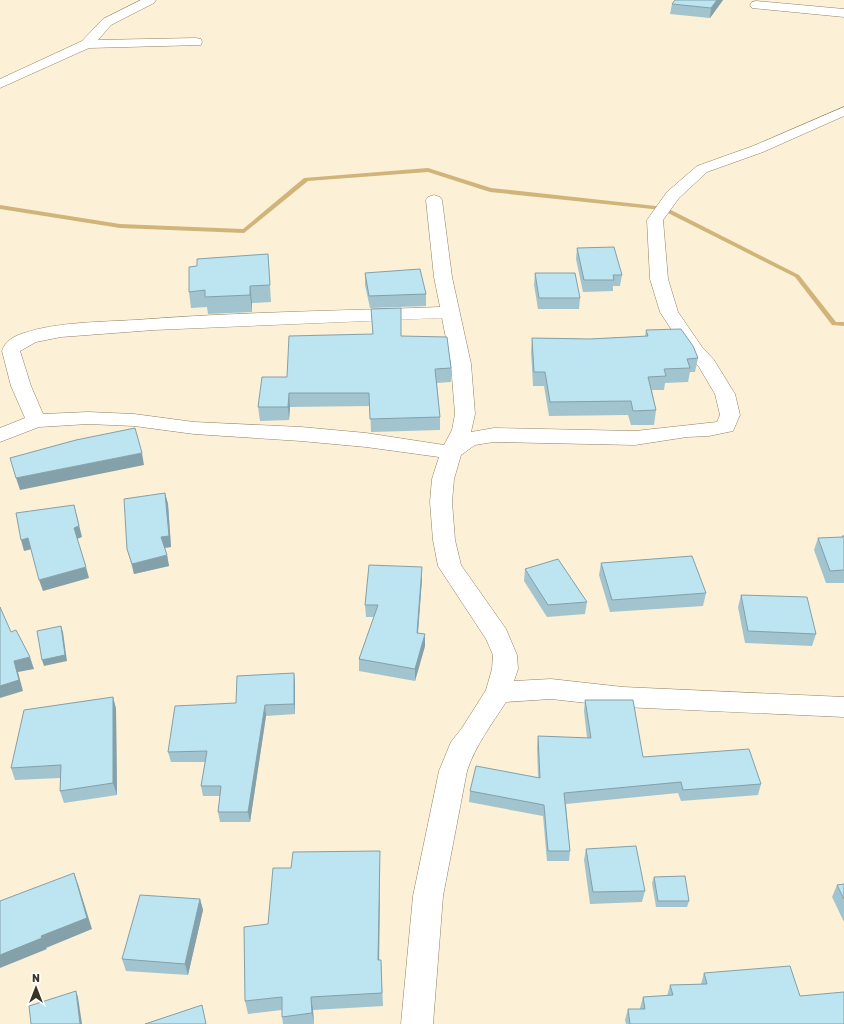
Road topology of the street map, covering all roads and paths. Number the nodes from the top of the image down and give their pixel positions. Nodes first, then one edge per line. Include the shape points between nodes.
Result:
1 (150, 0) edge
2 (756, 5) dead end
3 (844, 13) edge
4 (196, 42) dead end
5 (86, 44) junction
6 (0, 84) edge
7 (844, 111) edge
8 (434, 200) dead end
9 (451, 312) junction
10 (36, 421) junction
11 (0, 434) edge
12 (452, 452) junction
13 (498, 692) junction
14 (844, 707) edge
15 (417, 1024) edge

1 - 5 street via 107,22
2 - 3 street
4 - 5 street
5 - 6 street
7 - 12 street via 752,151 702,169 673,195 655,220 659,279 669,312 726,394 730,415 726,426 635,438 494,435 469,439
8 - 9 street via 443,277
9 - 10 street via 154,324 61,331 30,337 13,346 11,351 21,386
9 - 12 street via 461,364 465,414 462,430
10 - 11 street
10 - 12 street via 88,418 134,420 194,428 366,440
12 - 13 street via 443,479 441,502 444,540 450,566 497,636 505,655 505,669
13 - 14 street via 551,689 623,697
13 - 15 street via 460,750 453,771 428,896

